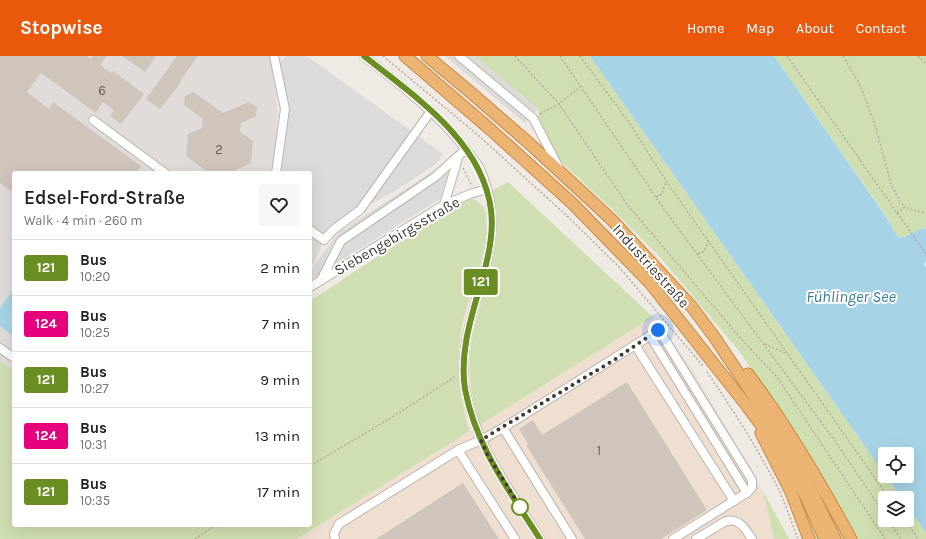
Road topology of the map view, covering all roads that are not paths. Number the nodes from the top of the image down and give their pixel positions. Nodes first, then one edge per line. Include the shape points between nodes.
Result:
1 (274, 56) edge
2 (364, 56) edge
3 (405, 56) edge
4 (427, 56) edge
5 (459, 56) edge
6 (431, 110) junction
7 (93, 120) dead end
8 (466, 150) junction
9 (458, 158) junction
10 (162, 171) edge
11 (276, 171) edge
12 (561, 172) junction
13 (487, 189) junction
14 (444, 205) junction
15 (312, 231) edge
16 (320, 281) junction
17 (312, 286) edge
18 (715, 338) junction
19 (635, 345) junction
20 (0, 348) edge
21 (12, 357) edge
22 (748, 406) junction
23 (503, 428) junction
24 (481, 440) junction
25 (458, 450) junction
26 (734, 501) junction
27 (335, 539) edge
28 (515, 539) edge
29 (540, 539) edge
30 (572, 539) edge
31 (672, 539) edge
32 (696, 539) edge
33 (752, 539) edge
34 (809, 539) edge
35 (825, 539) edge
36 (835, 539) edge
37 (851, 539) edge

1 - 11 street via 285,109
2 - 6 street
3 - 22 highway, Industriestraße via 573,204 650,283
4 - 12 highway, Industriestraße
5 - 12 street via 533,118
6 - 8 street
6 - 15 street via 360,210 324,240
7 - 10 street
8 - 9 street
8 - 13 street via 478,166
9 - 14 street
9 - 16 street via 436,177 341,241
12 - 18 highway, Industriestraße via 612,220 692,307
13 - 14 street, Siebengebirgsstraße
13 - 24 street via 492,211 491,238 464,355 465,387 472,418
14 - 16 street, Siebengebirgsstraße
16 - 17 street, Siebengebirgsstraße
18 - 36 highway, Industriestraße via 788,448
18 - 37 highway via 739,362 773,407
19 - 23 street
19 - 26 street
19 - 26 street via 658,330 752,480 752,487 747,493
20 - 21 street
22 - 34 highway via 791,492
22 - 35 highway, Industriestraße via 776,444 805,495
23 - 24 street
23 - 30 street
24 - 25 street
24 - 29 street via 487,454
25 - 27 street via 339,524 334,534
25 - 28 street
26 - 31 street
32 - 33 street via 730,520 743,525

